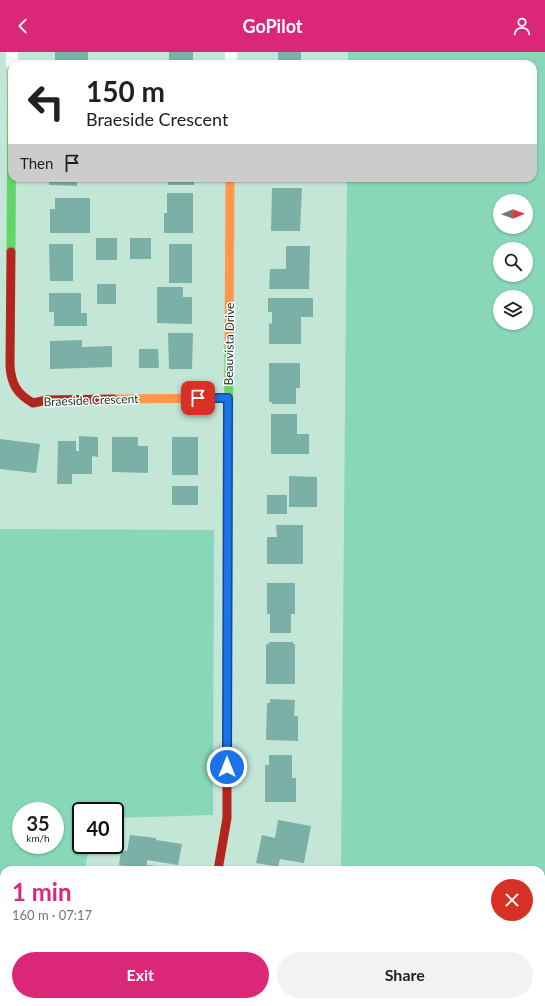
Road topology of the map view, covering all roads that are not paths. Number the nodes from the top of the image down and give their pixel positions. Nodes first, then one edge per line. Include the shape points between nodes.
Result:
1 (11, 182) edge
2 (230, 182) edge
3 (228, 398) junction
4 (219, 866) edge

1 - 3 street, Braeside Crescent via 10,380 21,397 33,403 47,400
2 - 3 street, Beauvista Drive
3 - 4 street, Beauvista Drive via 226,818

